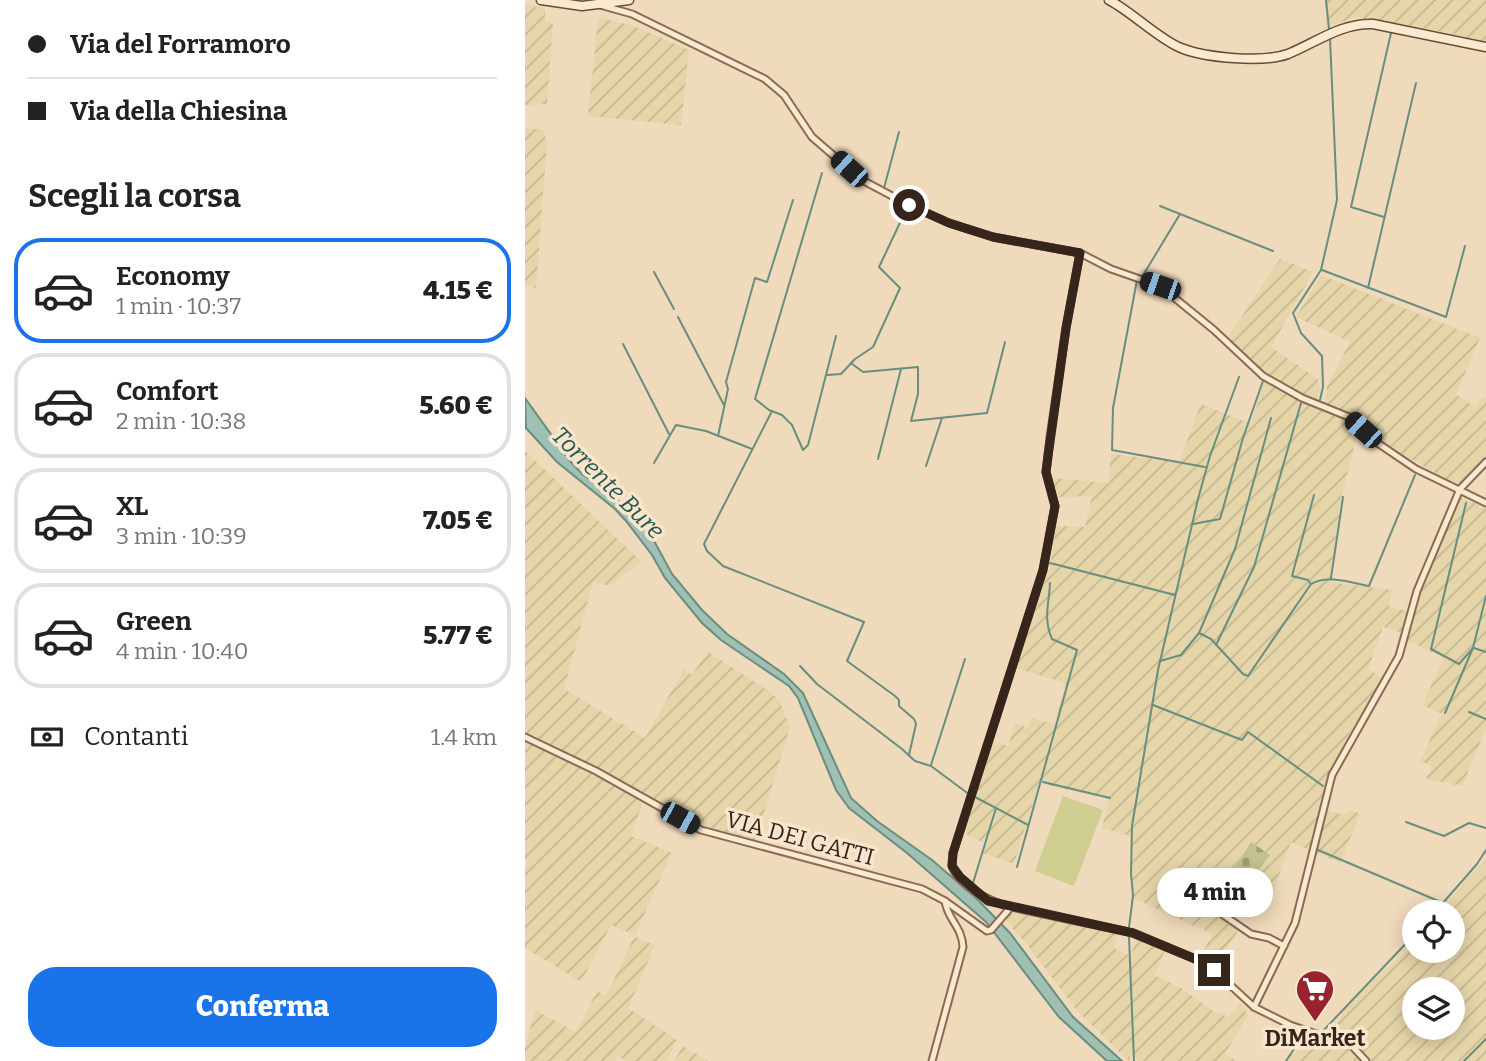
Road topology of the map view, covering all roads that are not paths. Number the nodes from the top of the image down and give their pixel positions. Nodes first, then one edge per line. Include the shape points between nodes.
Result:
1 (541, 0) edge
2 (629, 0) edge
3 (1109, 0) edge
4 (599, 5) junction
5 (1486, 47) edge
6 (1080, 253) junction
7 (1486, 462) edge
8 (1460, 489) junction
9 (1486, 503) edge
10 (525, 737) edge
11 (1237, 880) dead end
12 (945, 901) junction
13 (1011, 907) junction
14 (1284, 946) junction
15 (1254, 1007) junction
16 (932, 1061) edge
17 (1366, 1061) edge

1 - 4 main road
2 - 4 main road
3 - 5 main road via 1180,48 1203,53 1272,58 1357,24
4 - 6 street via 632,14 765,79 785,95 812,137 862,180 909,205 993,237
6 - 8 street via 1160,286 1263,376 1349,417 1416,469
6 - 13 street via 1046,472 1055,506 1049,544 953,853 952,866 960,877 988,901
7 - 8 street
8 - 9 street
8 - 14 street via 1417,591 1399,656 1331,778 1296,921
10 - 12 street, VIA DEI GATTI via 702,830 922,889
11 - 14 street via 1219,912 1251,934
12 - 13 street, VIA DEI GATTI via 984,930 991,930
12 - 16 street via 961,931 963,947
13 - 15 street via 1133,933 1205,963
14 - 15 street
15 - 17 street via 1352,1046

